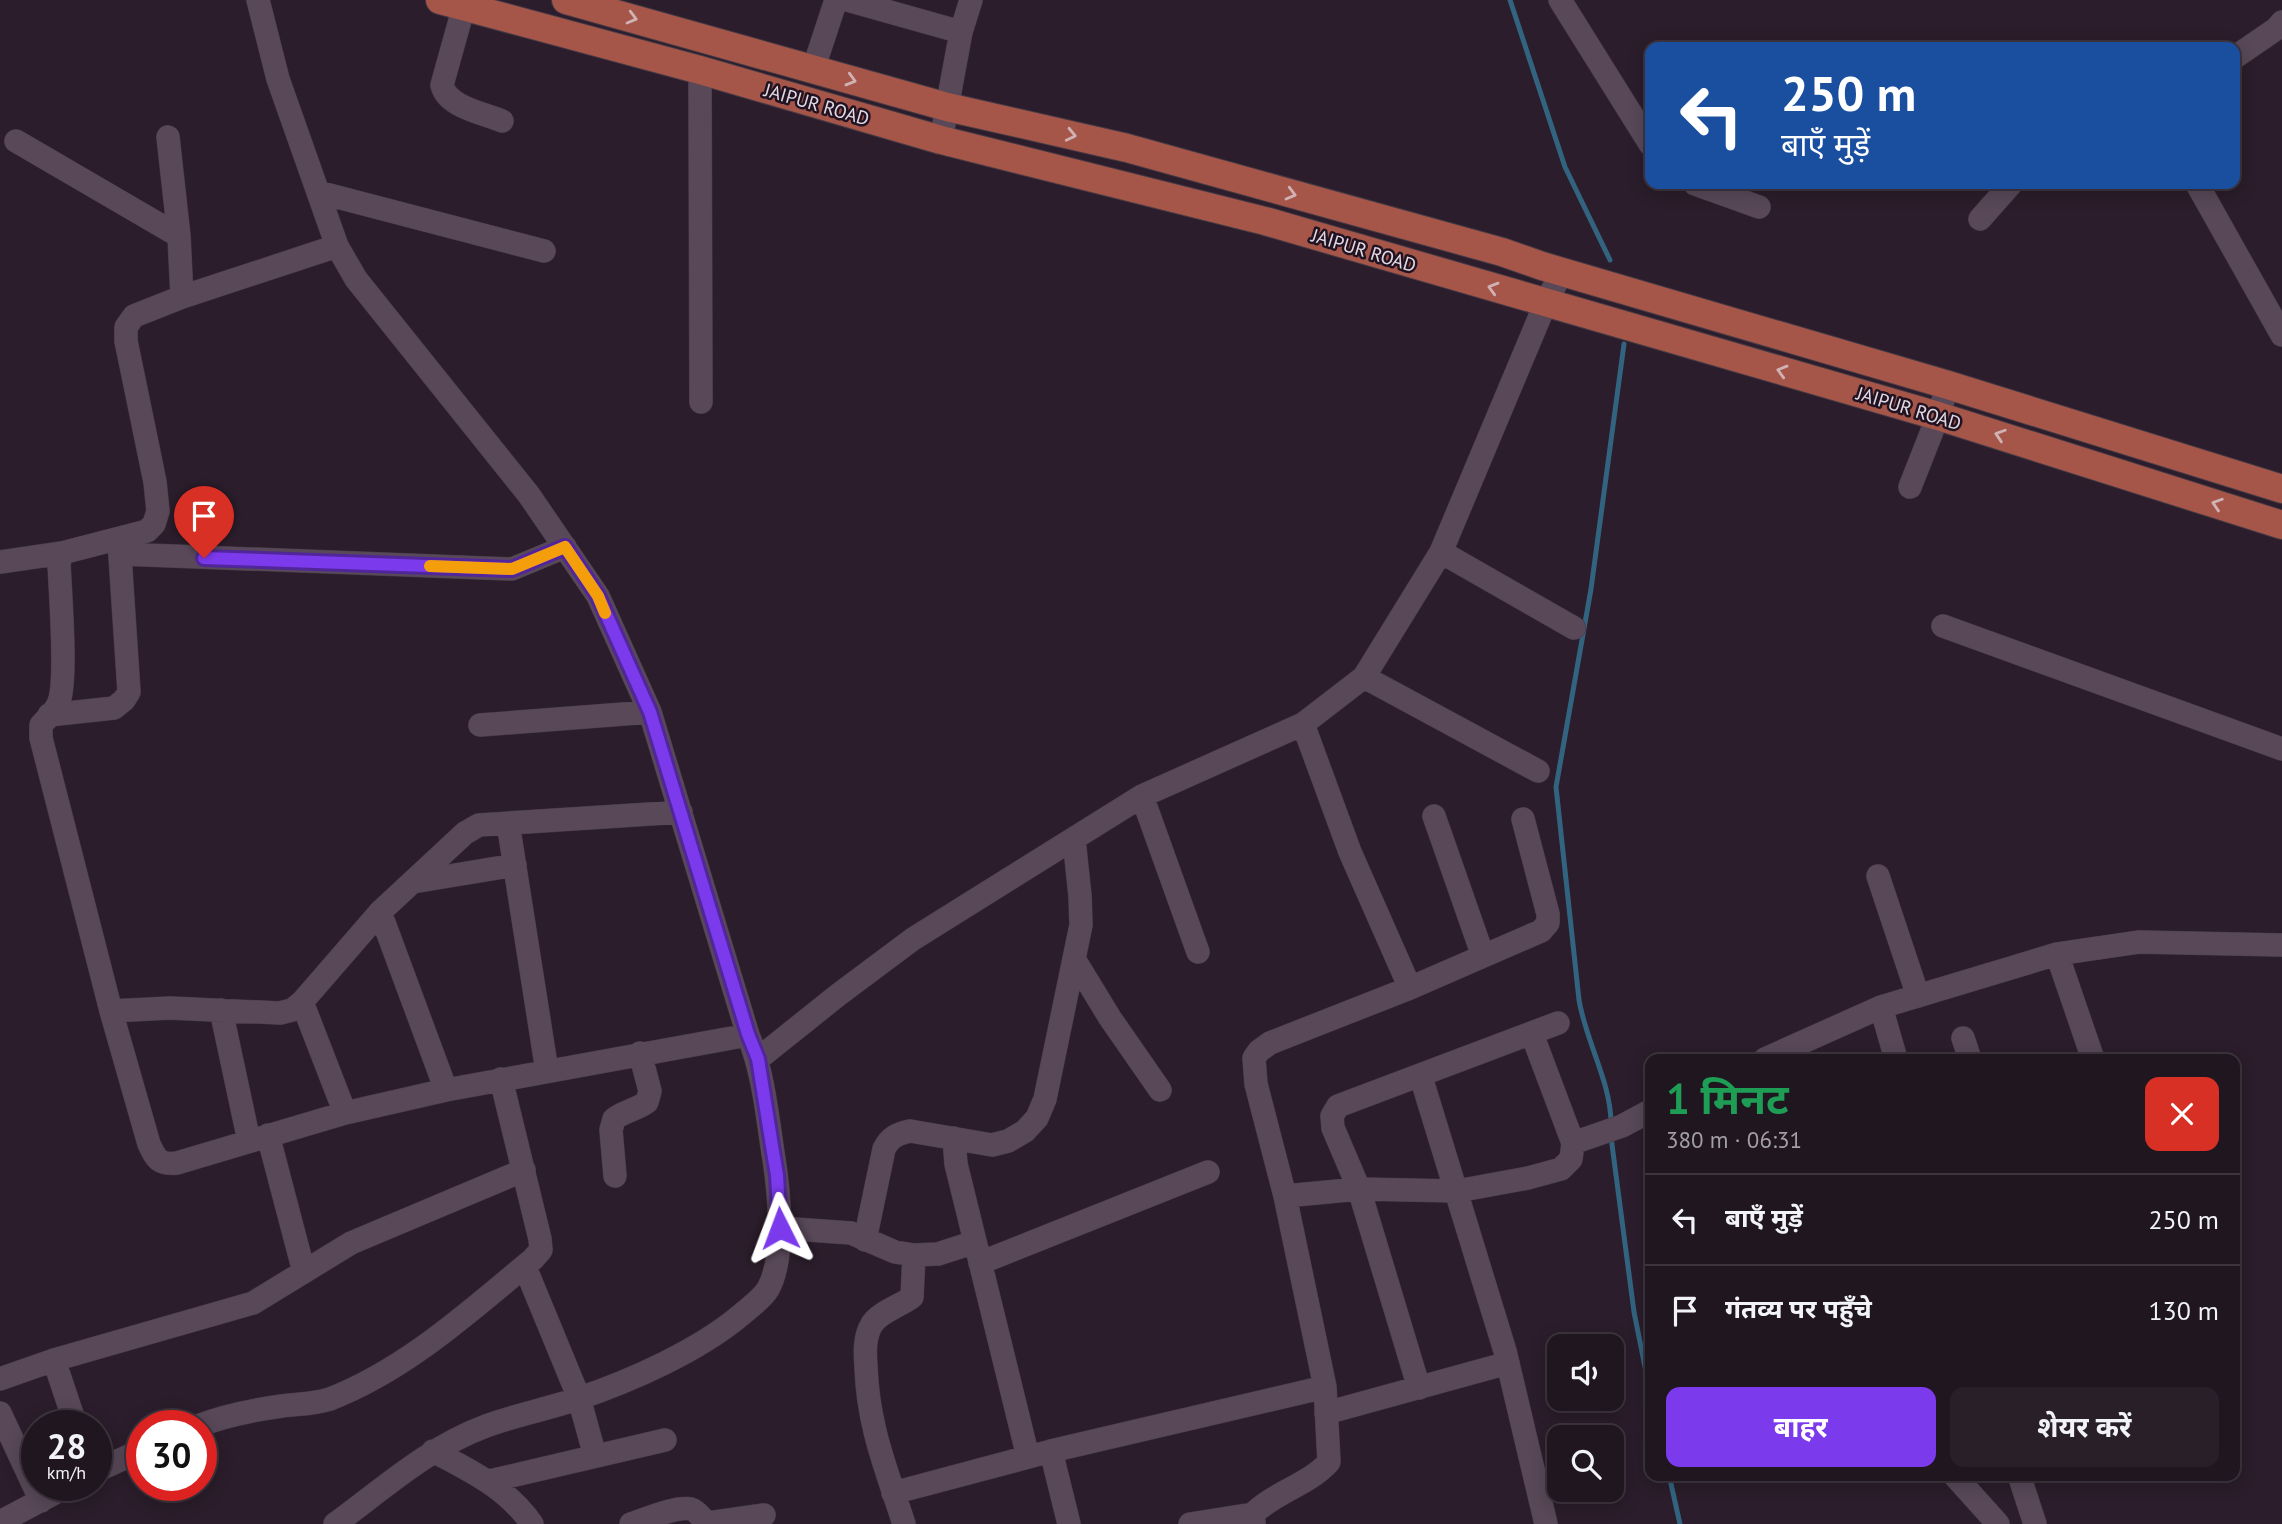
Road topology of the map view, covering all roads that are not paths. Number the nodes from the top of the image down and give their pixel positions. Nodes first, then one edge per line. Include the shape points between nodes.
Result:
1 (258, 0) edge
2 (566, 0) edge
3 (836, 0) edge
4 (846, 0) edge
5 (971, 0) edge
6 (1560, 0) edge
7 (452, 3) edge
8 (2282, 22) edge
9 (961, 32) junction
10 (2240, 54) edge
11 (813, 69) junction
12 (700, 70) junction
13 (947, 107) junction
14 (502, 121) dead end
15 (1645, 136) edge
16 (168, 137) dead end
17 (941, 140) junction
18 (16, 141) dead end
19 (1709, 189) edge
20 (2007, 189) edge
21 (2200, 189) edge
22 (318, 192) junction
23 (1759, 207) dead end
24 (1980, 219) dead end
25 (179, 236) junction
26 (337, 246) junction
27 (544, 251) dead end
28 (1562, 272) junction
29 (182, 297) junction
30 (1546, 302) junction
31 (2282, 335) edge
32 (1948, 385) junction
33 (701, 402) dead end
34 (1938, 416) junction
35 (1910, 487) dead end
36 (2282, 489) edge
37 (2282, 525) edge
38 (120, 546) junction
39 (565, 547) junction
40 (1441, 552) junction
41 (62, 554) junction
42 (0, 562) edge
43 (1944, 626) dead end
44 (1574, 628) dead end
45 (1364, 677) junction
46 (650, 712) junction
47 (49, 715) junction
48 (1303, 724) junction
49 (480, 725) dead end
50 (2282, 749) edge
51 (1538, 771) dead end
52 (1147, 810) junction
53 (681, 812) junction
54 (1434, 816) dead end
55 (1524, 819) dead end
56 (508, 823) junction
57 (1074, 839) junction
58 (515, 865) junction
59 (1878, 876) dead end
60 (413, 882) junction
61 (380, 912) junction
62 (2282, 945) edge
63 (1198, 952) dead end
64 (2057, 954) junction
65 (1483, 956) junction
66 (1074, 959) junction
67 (1410, 988) junction
68 (1918, 996) junction
69 (302, 1002) junction
70 (1881, 1007) junction
71 (221, 1010) junction
72 (111, 1012) junction
73 (1558, 1023) dead end
74 (748, 1034) junction
75 (1532, 1034) junction
76 (640, 1054) junction
77 (1776, 1054) edge
78 (1895, 1054) edge
79 (2090, 1054) edge
80 (758, 1059) junction
81 (548, 1071) junction
82 (1421, 1077) junction
83 (501, 1079) junction
84 (446, 1090) junction
85 (1160, 1090) dead end
86 (345, 1113) junction
87 (1645, 1114) edge
88 (259, 1138) junction
89 (954, 1138) junction
90 (1573, 1143) junction
91 (524, 1170) junction
92 (1208, 1172) dead end
93 (615, 1176) dead end
94 (1359, 1189) junction
95 (1457, 1191) junction
96 (1285, 1196) junction
97 (780, 1228) junction
98 (865, 1240) junction
99 (977, 1253) junction
100 (914, 1255) junction
101 (525, 1267) junction
102 (304, 1272) junction
103 (54, 1360) junction
104 (1508, 1363) junction
105 (0, 1379) edge
106 (1325, 1387) junction
107 (1419, 1388) junction
108 (579, 1398) junction
109 (71, 1410) edge
110 (0, 1413) edge
111 (1326, 1413) junction
112 (217, 1419) edge
113 (665, 1440) dead end
114 (433, 1451) junction
115 (1051, 1451) junction
116 (595, 1456) junction
117 (1028, 1457) junction
118 (21, 1458) edge
119 (489, 1481) junction
120 (1959, 1481) edge
121 (2021, 1481) edge
122 (894, 1493) junction
123 (41, 1501) edge
124 (764, 1515) dead end
125 (1254, 1519) edge
126 (0, 1522) edge
127 (901, 1523) edge
128 (335, 1524) edge
129 (532, 1524) edge
130 (631, 1524) edge
131 (1069, 1524) edge
132 (1190, 1524) edge
133 (1546, 1524) edge
134 (1998, 1524) edge
135 (2035, 1524) edge

1 - 22 street via 278,79
2 -> 11 main road, JAIPUR ROAD
3 - 11 street
4 - 9 street
5 - 9 street
6 - 15 street
7 - 12 main road, JAIPUR ROAD
7 - 14 street via 444,94
8 - 10 street
9 - 13 street
11 -> 13 main road, JAIPUR ROAD
12 - 17 main road, JAIPUR ROAD
12 - 33 street
13 - 17 street
13 -> 28 main road, JAIPUR ROAD via 1139,152
16 - 25 street
30 -> 17 main road, JAIPUR ROAD via 1250,217
18 - 25 street
19 - 23 street
20 - 24 street
21 - 31 street
22 - 26 street
22 - 27 street
25 - 29 street
26 - 29 street
26 - 39 street via 356,279
28 - 30 street
28 - 32 main road, JAIPUR ROAD
29 - 38 street via 134,316 126,327 158,511 154,524
34 -> 30 main road, JAIPUR ROAD
30 - 40 street
32 - 34 street
32 - 36 main road, JAIPUR ROAD
34 - 35 street
37 -> 34 main road, JAIPUR ROAD
38 - 39 street via 512,569
38 - 41 street
38 - 47 street via 129,692 114,708
39 - 46 street via 598,596
40 - 44 street
40 - 45 street
41 - 42 street
41 - 47 street via 61,690 59,704
43 - 50 street
45 - 48 street
45 - 51 street
46 - 49 street
46 - 53 street
47 - 72 street via 41,725 41,738
48 - 52 street
48 - 67 street via 1350,852
52 - 57 street
52 - 63 street
53 - 56 street
53 - 74 street
54 - 65 street
55 - 65 street via 1548,923 1541,931
56 - 58 street
56 - 60 street via 479,825 465,833
57 - 66 street via 1081,925
57 - 80 street via 913,939
58 - 60 street
58 - 81 street
59 - 68 street
60 - 61 street
61 - 69 street
61 - 84 street
62 - 64 street via 2139,942
64 - 68 street
64 - 79 street
65 - 67 street
66 - 85 street
66 - 89 street via 1037,1118 1025,1131 1000,1143
67 - 96 street via 1270,1042 1254,1058 1256,1084
68 - 70 street
69 - 71 street via 281,1013
69 - 86 street
70 - 77 street
70 - 78 street
71 - 72 street
71 - 88 street
72 - 88 street via 155,1158 177,1163
73 - 75 street
74 - 76 street
74 - 80 street
75 - 82 street
75 - 90 street
76 - 81 street
76 - 93 street via 650,1091 647,1102 614,1119
80 - 97 street via 777,1175
81 - 83 street
82 - 94 street via 1338,1106 1332,1116
82 - 95 street
83 - 84 street
83 - 91 street
84 - 86 street
86 - 88 street
87 - 90 street
88 - 102 street
89 - 98 street via 910,1131 890,1139
89 - 99 street
90 - 95 street via 1571,1159 1561,1169
91 - 101 street via 541,1250
91 - 102 street via 351,1243
92 - 99 street
94 - 95 street
94 - 96 street
94 - 107 street
95 - 104 street
96 - 106 street
97 - 98 street via 851,1233
97 - 108 street via 778,1258 768,1289 752,1306 677,1357
98 - 100 street
99 - 100 street
99 - 117 street
100 - 122 street via 912,1297 873,1323 866,1339 867,1393 875,1439
101 - 108 street
101 - 112 street via 427,1345 354,1387 327,1400
102 - 103 street via 253,1303
103 - 105 street
103 - 109 street
104 - 107 street
104 - 133 street
106 - 111 street
106 - 115 street
107 - 111 street
108 - 114 street via 485,1427
108 - 116 street
110 - 118 street
111 - 125 street via 1329,1461 1320,1472 1262,1506
113 - 116 street
114 - 119 street
114 - 128 street
115 - 117 street
115 - 131 street
116 - 119 street
117 - 122 street
119 - 129 street
120 - 134 street
121 - 135 street
122 - 127 street
123 - 126 street
124 - 130 street via 708,1523 691,1509
125 - 132 street

